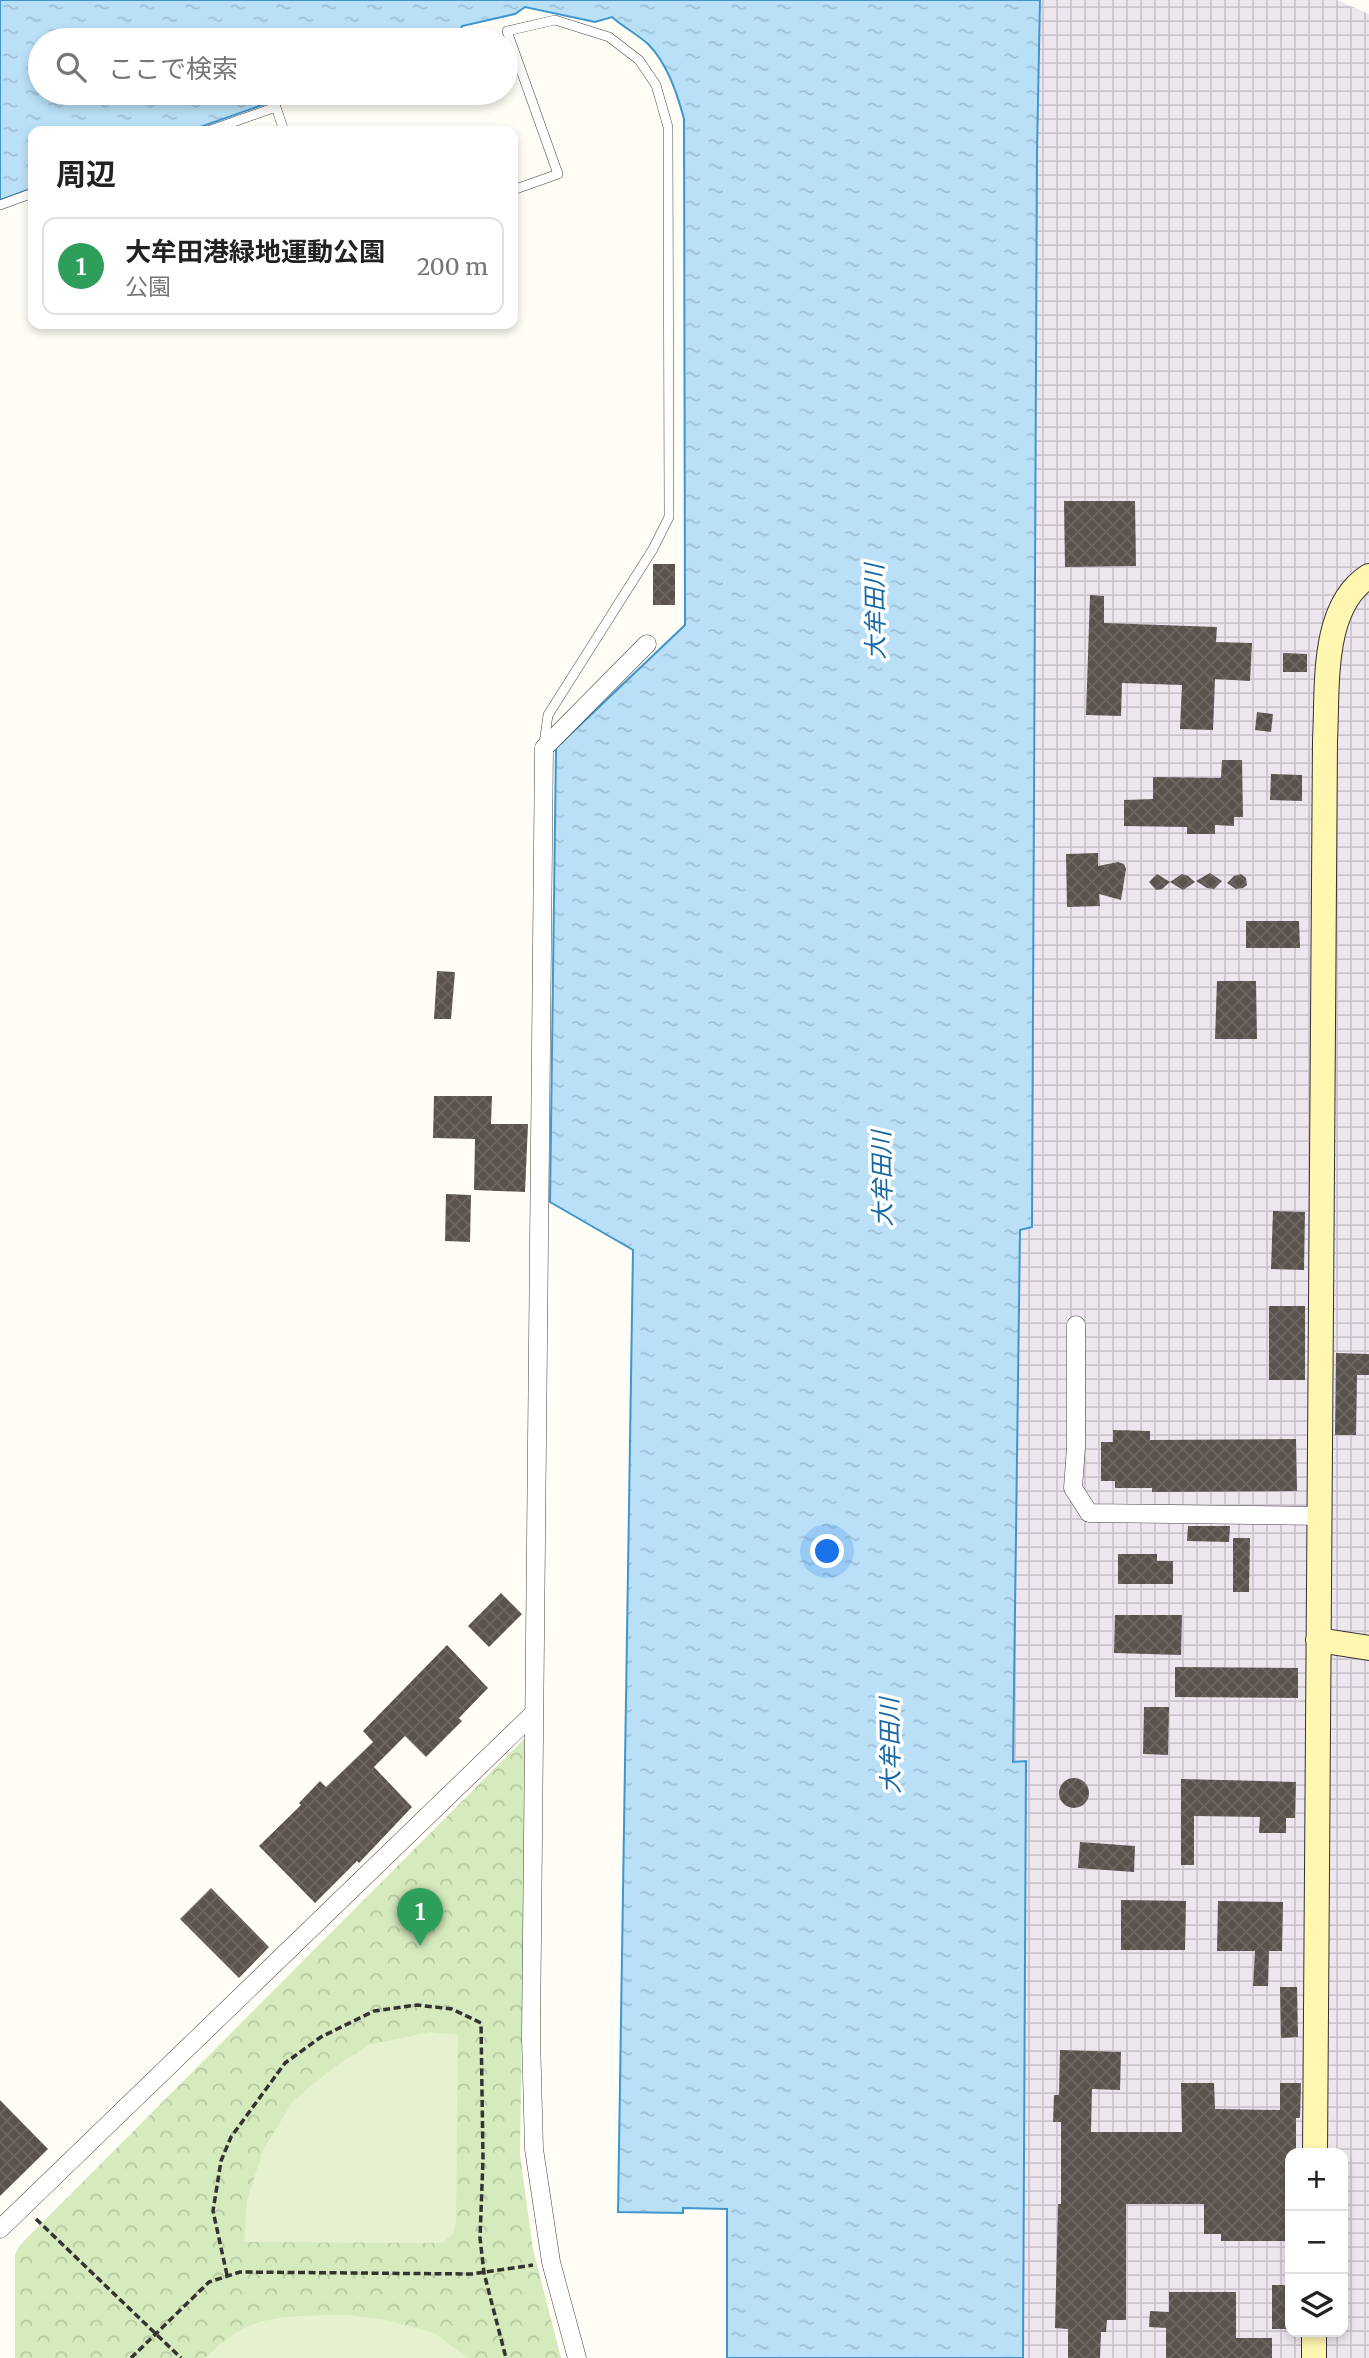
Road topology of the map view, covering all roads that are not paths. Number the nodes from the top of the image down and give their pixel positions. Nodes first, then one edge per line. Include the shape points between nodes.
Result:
1 (518, 28) edge
2 (518, 62) edge
3 (222, 126) edge
4 (282, 126) edge
5 (518, 188) edge
6 (28, 195) edge
7 (0, 205) edge
8 (1369, 576) edge
9 (647, 644) dead end
10 (544, 748) junction
11 (1076, 1325) dead end
12 (1321, 1516) junction
13 (1318, 1640) junction
14 (1369, 1648) edge
15 (533, 1714) junction
16 (1315, 2148) edge
17 (0, 2229) edge
18 (1314, 2337) edge
19 (577, 2358) edge
20 (1314, 2358) edge

1 - 10 lane via 555,20 609,37 639,60 656,85 668,127 669,517 548,715
2 - 5 lane via 558,174
3 - 4 lane via 276,107
6 - 7 lane
8 - 12 street via 1345,602 1335,622 1326,716
9 - 10 street
10 - 15 street
11 - 12 street via 1073,1488 1089,1513
12 - 13 street
13 - 14 street
13 - 16 street
15 - 17 street
15 - 19 street via 534,2150 551,2262
18 - 20 street

